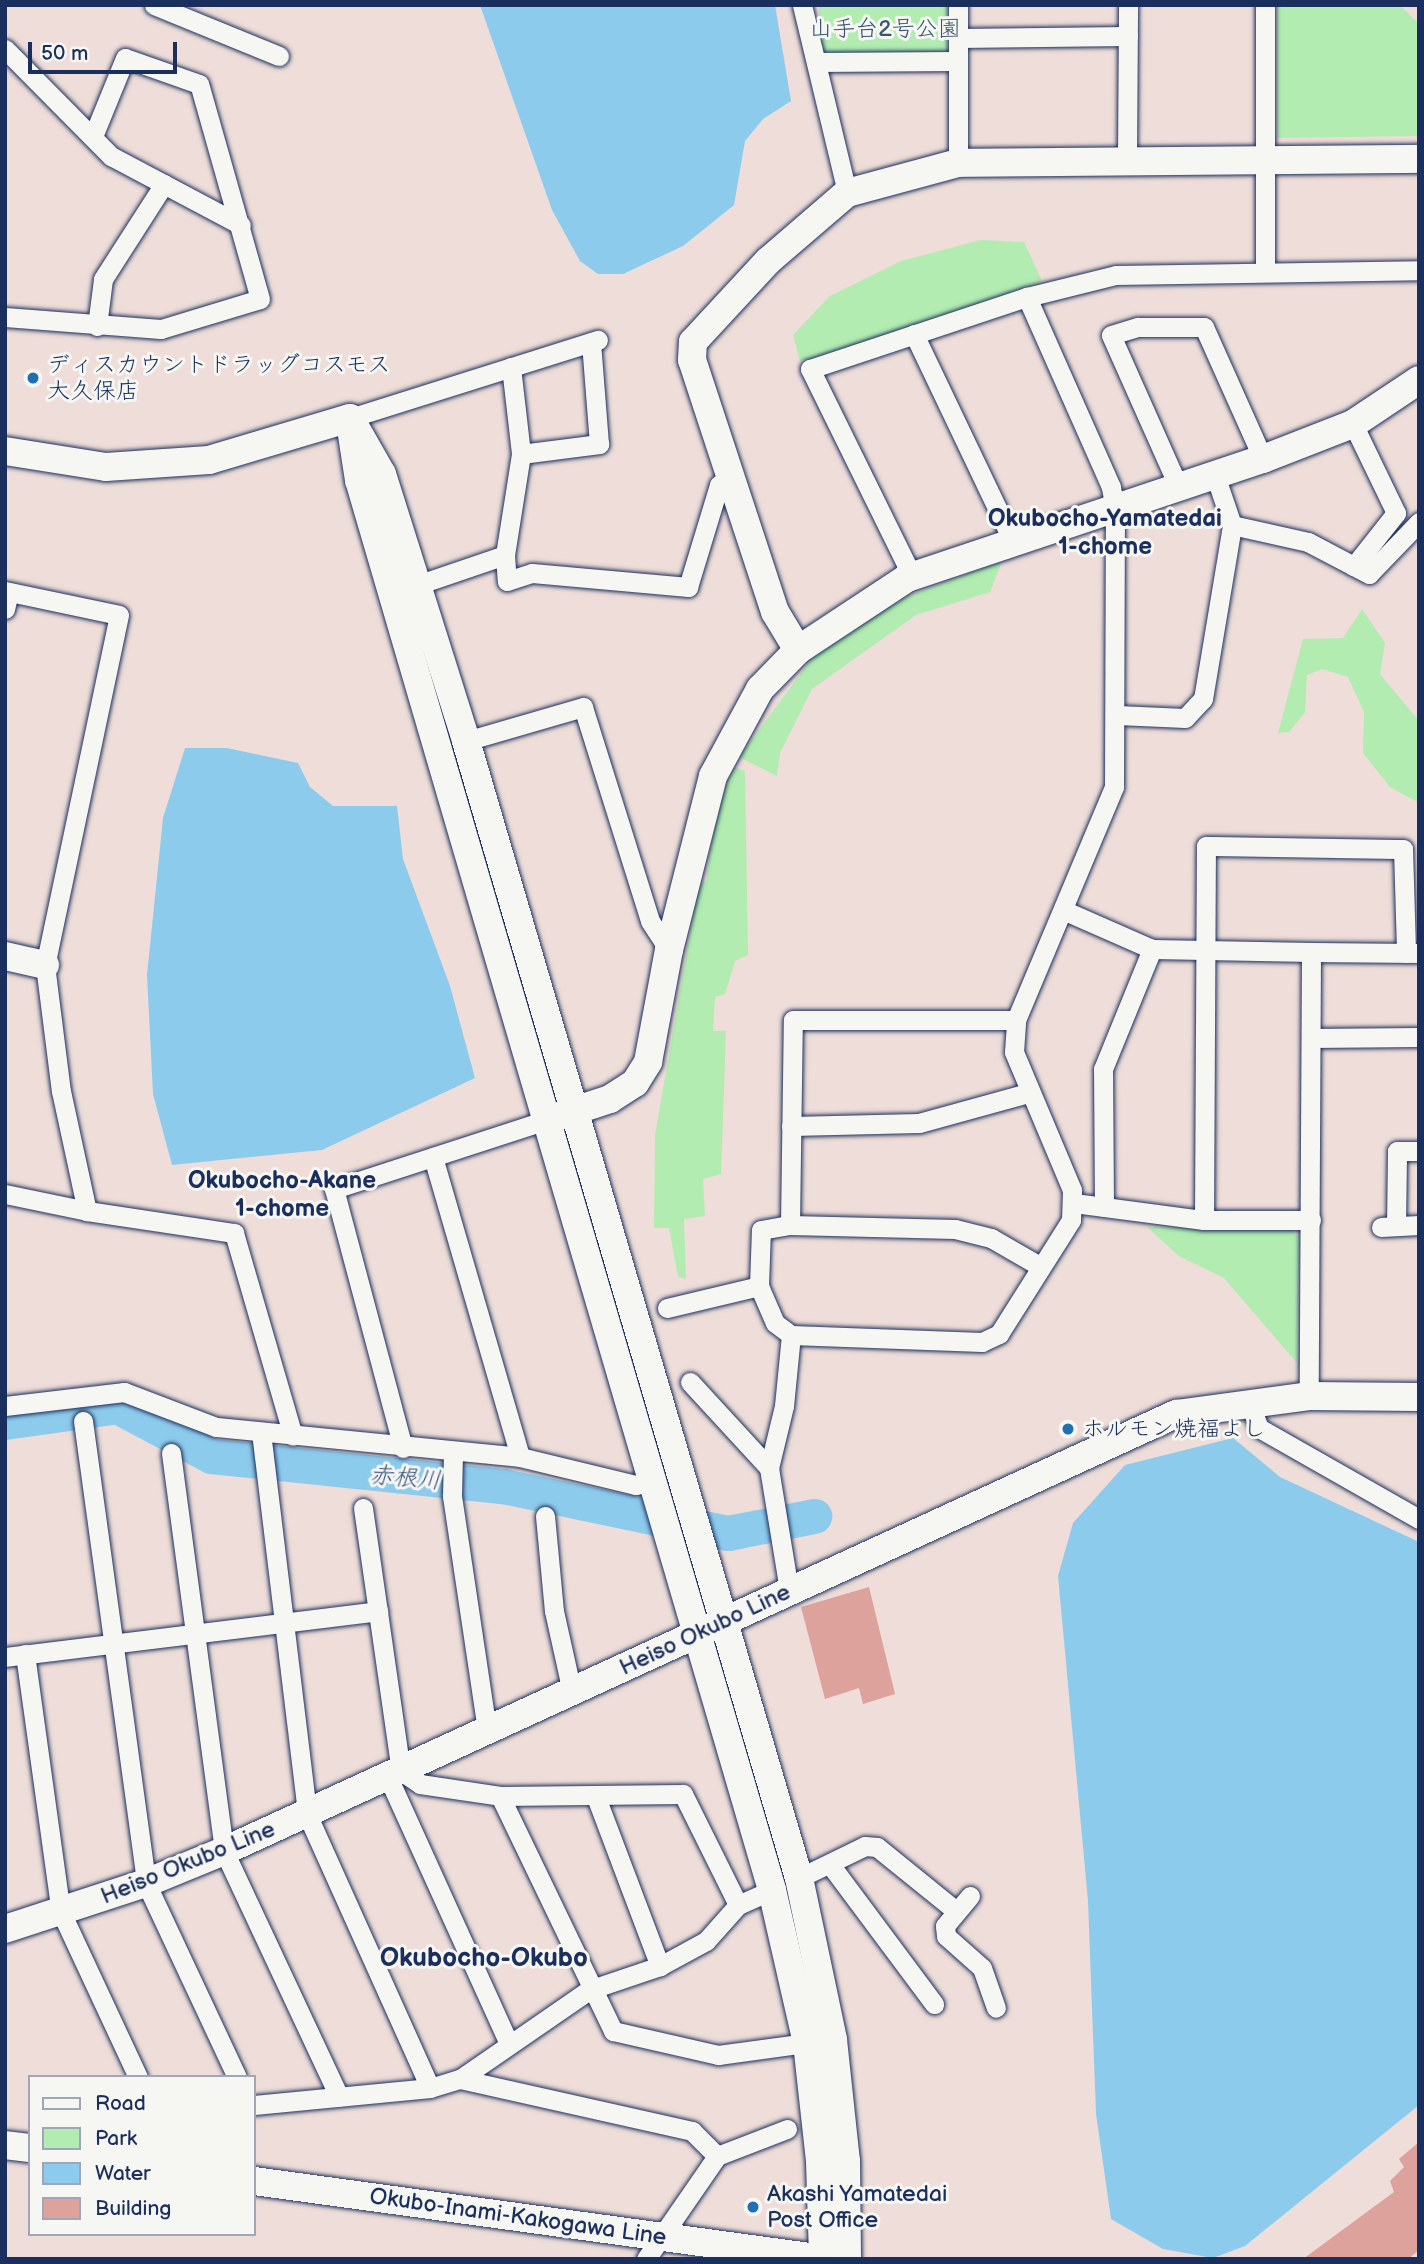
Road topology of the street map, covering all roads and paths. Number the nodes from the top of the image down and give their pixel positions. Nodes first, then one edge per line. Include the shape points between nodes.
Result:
1 (153, 5) edge
2 (802, 5) edge
3 (958, 5) edge
4 (1128, 5) edge
5 (1265, 5) edge
6 (1128, 36) junction
7 (958, 38) junction
8 (5, 49) edge
9 (279, 56) dead end
10 (958, 61) junction
11 (816, 62) junction
12 (94, 134) junction
13 (1127, 158) junction
14 (1265, 159) junction
15 (1419, 159) edge
16 (958, 163) junction
17 (164, 184) junction
18 (847, 193) junction
19 (241, 225) junction
20 (1419, 270) edge
21 (1265, 271) junction
22 (1027, 297) junction
23 (5, 317) edge
24 (97, 326) junction
25 (914, 334) junction
26 (511, 368) junction
27 (1419, 380) edge
28 (350, 418) junction
29 (1353, 424) junction
30 (5, 451) edge
31 (521, 454) junction
32 (1263, 458) junction
33 (732, 475) junction
34 (1215, 475) junction
35 (1179, 488) junction
36 (1115, 510) junction
37 (1419, 522) edge
38 (1232, 525) junction
39 (1014, 544) junction
40 (505, 555) junction
41 (1354, 566) junction
42 (912, 576) junction
43 (417, 585) junction
44 (6, 597) edge
45 (798, 650) junction
46 (1117, 715) junction
47 (466, 741) junction
48 (1411, 894) edge
49 (1063, 910) junction
50 (1152, 949) junction
51 (669, 950) junction
52 (1311, 952) junction
53 (1412, 953) edge
54 (1205, 954) junction
55 (5, 956) edge
56 (46, 965) junction
57 (1016, 1020) junction
58 (1419, 1037) edge
59 (1311, 1038) junction
60 (1028, 1093) junction
61 (561, 1115) junction
62 (791, 1126) junction
63 (1419, 1151) edge
64 (433, 1157) junction
65 (5, 1194) edge
66 (1074, 1203) junction
67 (1104, 1207) junction
68 (87, 1211) junction
69 (1204, 1220) junction
70 (1311, 1220) junction
71 (790, 1225) junction
72 (1419, 1225) edge
73 (1038, 1265) junction
74 (759, 1286) junction
75 (667, 1308) dead end
76 (791, 1335) junction
77 (690, 1382) dead end
78 (1309, 1396) junction
79 (1419, 1397) edge
80 (1249, 1401) junction
81 (5, 1406) edge
82 (83, 1421) dead end
83 (261, 1432) junction
84 (293, 1436) junction
85 (403, 1448) junction
86 (171, 1453) dead end
87 (453, 1453) junction
88 (520, 1457) junction
89 (769, 1468) junction
90 (655, 1479) junction
91 (363, 1508) dead end
92 (545, 1516) dead end
93 (1419, 1519) edge
94 (789, 1590) junction
95 (378, 1611) junction
96 (282, 1620) junction
97 (726, 1620) junction
98 (193, 1634) junction
99 (698, 1634) junction
100 (112, 1643) junction
101 (25, 1654) junction
102 (5, 1657) edge
103 (572, 1692) junction
104 (486, 1731) junction
105 (394, 1774) junction
106 (500, 1796) junction
107 (596, 1797) junction
108 (307, 1814) junction
109 (224, 1851) junction
110 (832, 1867) junction
111 (799, 1878) junction
112 (146, 1883) junction
113 (772, 1891) junction
114 (738, 1905) junction
115 (61, 1912) junction
116 (5, 1929) edge
117 (660, 1966) junction
118 (589, 1990) junction
119 (934, 2004) dead end
120 (996, 2008) dead end
121 (807, 2043) junction
122 (509, 2044) junction
123 (137, 2075) edge
124 (236, 2075) edge
125 (460, 2079) junction
126 (430, 2088) junction
127 (339, 2096) junction
128 (256, 2105) edge
129 (787, 2129) dead end
130 (5, 2145) edge
131 (28, 2148) edge
132 (717, 2155) junction
133 (256, 2181) edge
134 (652, 2247) edge
135 (823, 2259) edge
136 (847, 2259) edge

1 - 9 street
2 - 11 street
3 - 7 street
4 - 6 street
5 - 14 street
6 - 7 street
6 - 13 street
7 - 10 street
8 - 12 street
10 - 11 street
10 - 16 street
11 - 18 street
12 - 17 street via 111,156
12 - 19 street via 125,58 199,85
13 - 14 street
13 - 16 street
14 - 15 street
14 - 21 street
16 - 18 street
17 - 19 street
17 - 24 street via 103,279
18 - 33 street via 768,261 693,342 692,360
19 - 24 street via 260,299 161,328
20 - 21 street
21 - 22 street via 1116,275
22 - 25 street
22 - 36 street via 1111,487
23 - 24 street
25 - 39 street
25 - 42 street via 810,369
26 - 28 street
26 - 31 street
26 - 31 street via 594,341 599,444
27 - 29 street
28 - 30 street via 209,460 106,467
28 - 43 street via 382,474
28 - 61 street via 359,480
29 - 32 street
29 - 41 street via 1396,513
31 - 40 street
32 - 34 street
32 - 35 street via 1204,327 1138,327 1111,335
33 - 40 street via 719,485 688,587 532,573 507,581
33 - 45 street via 775,612
34 - 35 street
34 - 38 street
35 - 36 street
36 - 39 street
36 - 46 street
37 - 41 street via 1369,574
38 - 41 street via 1308,542
38 - 46 street via 1203,699 1185,718
39 - 42 street
40 - 43 street
42 - 45 street
43 - 47 street
44 - 56 street via 119,615
45 - 51 street via 760,689 713,776
46 - 49 street via 1114,787
47 - 51 street via 583,707 650,920
47 - 61 street
48 - 53 street
48 - 54 street via 1403,849 1206,846
49 - 50 street
49 - 57 street
50 - 54 street
50 - 67 street via 1103,1069
51 - 61 street via 648,1062 635,1083
52 - 53 street
52 - 54 street
52 - 59 street
54 - 69 street
55 - 56 street
56 - 68 street via 61,1091
57 - 60 street via 1014,1052
57 - 62 street via 793,1020
58 - 59 street
59 - 70 street
60 - 62 street via 919,1123
60 - 66 street
61 - 64 street
61 - 90 street
61 - 97 street
62 - 71 street
63 - 72 street via 1397,1151 1388,1226
64 - 85 street via 334,1189
64 - 88 street
65 - 68 street
66 - 67 street
66 - 73 street via 1071,1220
67 - 69 street
68 - 84 street via 234,1233
69 - 70 street
70 - 78 street
71 - 73 street via 955,1230 991,1238
71 - 74 street via 761,1230
73 - 76 street via 999,1334 982,1342
74 - 75 street
74 - 76 street via 775,1323
76 - 89 street via 784,1406
77 - 89 street
78 - 79 street, Heiso Okubo Line
78 - 80 street, Heiso Okubo Line
80 - 93 street via 1259,1428
80 - 94 street, Heiso Okubo Line via 1176,1414
81 - 83 street via 124,1392 216,1427
82 - 100 street
83 - 84 street
83 - 96 street
84 - 85 street
85 - 87 street
86 - 98 street
87 - 88 street
87 - 104 street via 452,1496
88 - 90 street via 636,1485
89 - 94 street
90 - 99 street
91 - 95 street
92 - 103 street via 554,1611
94 - 97 street, Heiso Okubo Line
95 - 96 street
95 - 105 street
96 - 98 street
96 - 108 street
97 - 99 street, Heiso Okubo Line
97 - 111 street
98 - 100 street
98 - 109 street
99 - 103 street, Heiso Okubo Line
99 - 113 street
100 - 101 street
100 - 112 street
101 - 102 street
101 - 115 street
103 - 104 street, Heiso Okubo Line
104 - 105 street, Heiso Okubo Line
105 - 106 street via 420,1784
105 - 108 street, Heiso Okubo Line
105 - 122 street
106 - 107 street
106 - 118 street
107 - 114 street via 683,1794
107 - 117 street
108 - 109 street, Heiso Okubo Line
108 - 126 street
109 - 112 street, Heiso Okubo Line
109 - 127 street
110 - 111 street
110 - 119 street
110 - 120 street via 865,1846 877,1847 963,1904 945,1926 946,1936 982,1968
111 - 136 street via 833,2040 846,2161
112 - 115 street, Heiso Okubo Line
112 - 124 street
113 - 114 street
113 - 121 street
114 - 117 street via 706,1941
115 - 116 street, Heiso Okubo Line
115 - 123 street
117 - 118 street
118 - 121 street via 613,2031 718,2055
118 - 122 street
121 - 135 street via 820,2161
122 - 125 street
125 - 126 street
125 - 132 street via 692,2131
126 - 127 street
127 - 128 street
129 - 132 street
130 - 131 street
132 - 134 street
133 - 134 street, Okubo-Inami-Kakogawa Line
134 - 135 street, Okubo-Inami-Kakogawa Line

